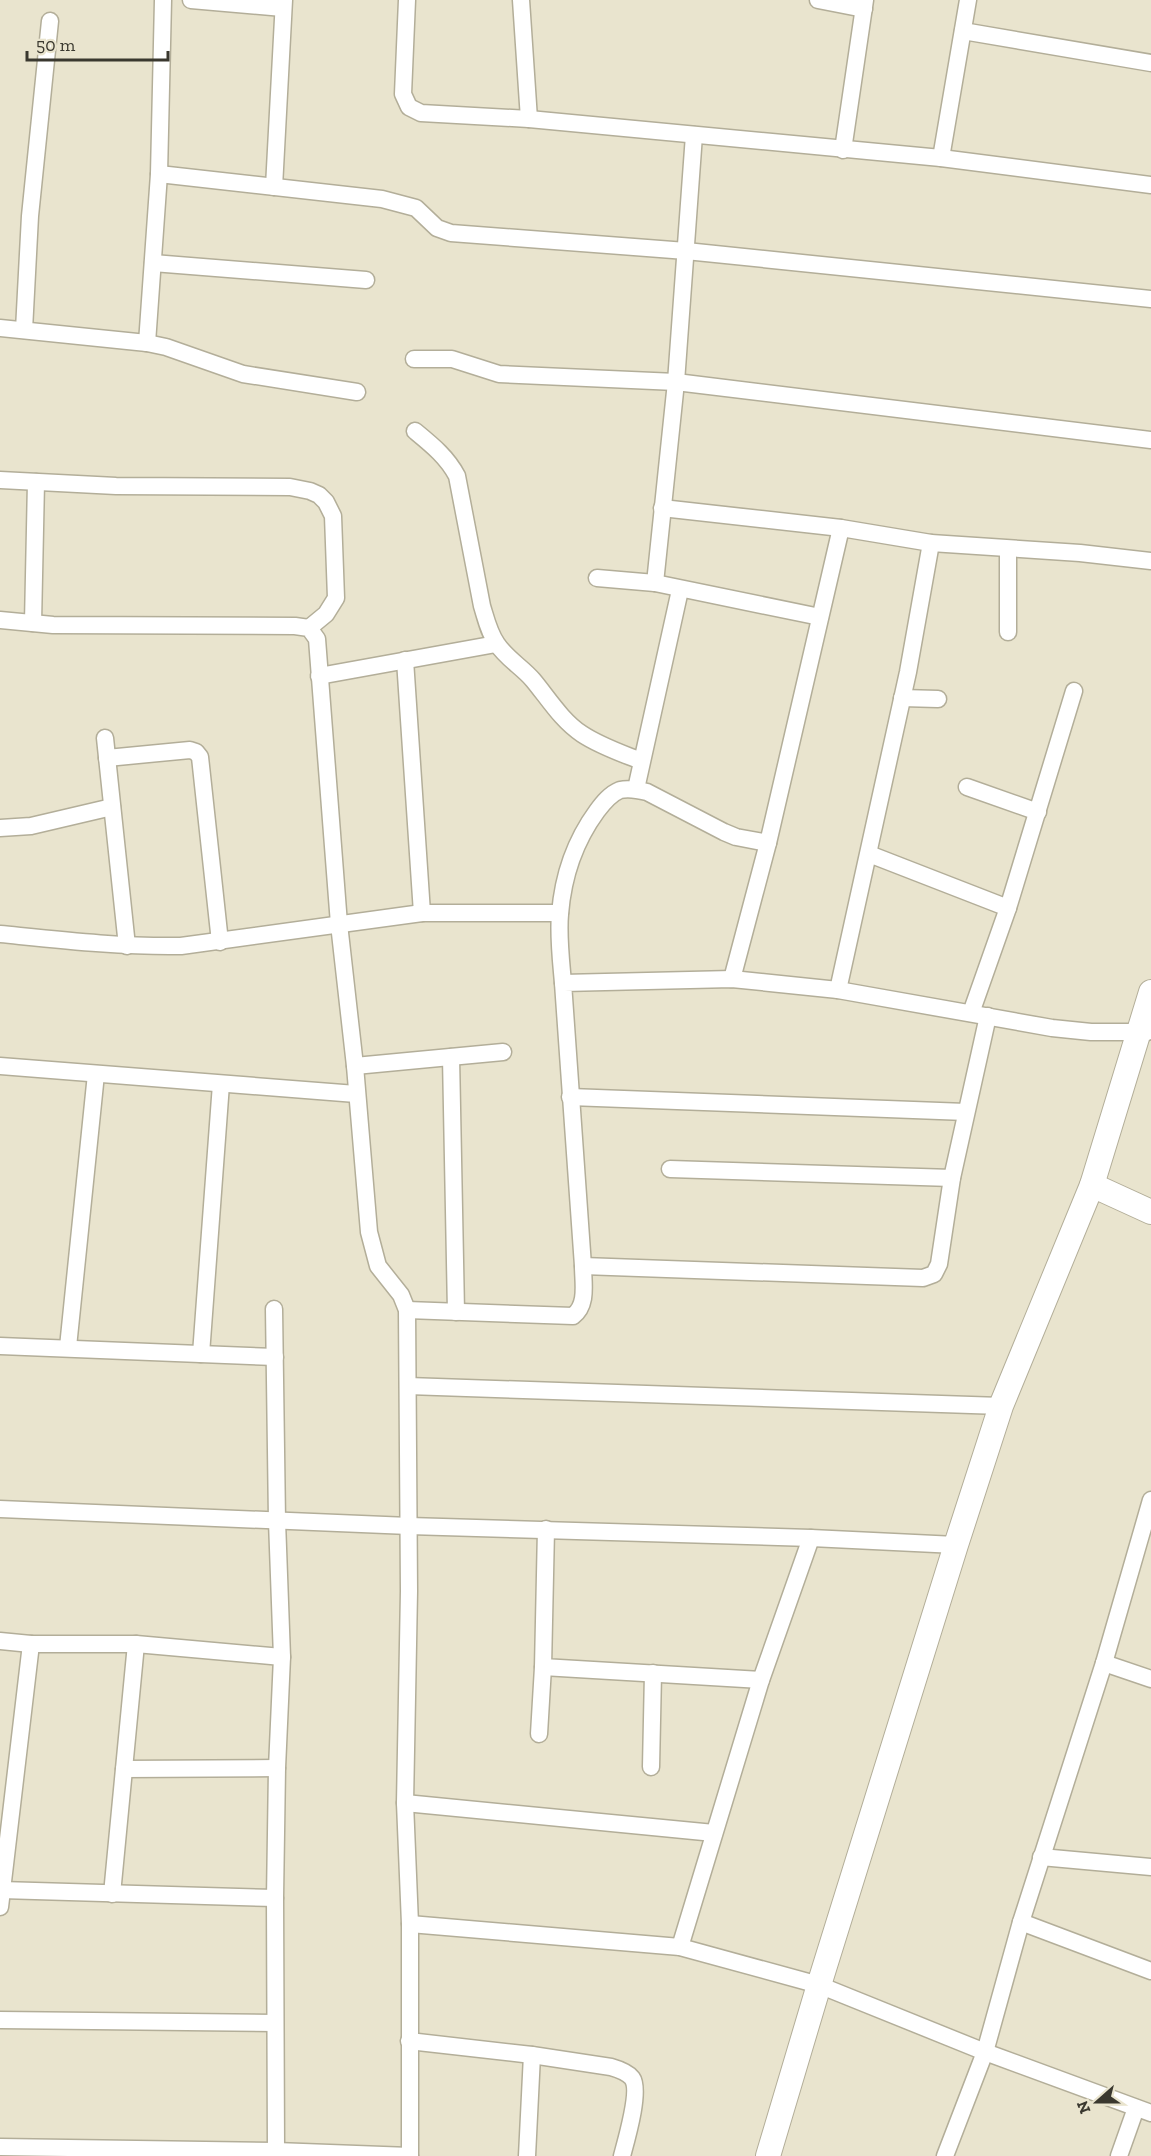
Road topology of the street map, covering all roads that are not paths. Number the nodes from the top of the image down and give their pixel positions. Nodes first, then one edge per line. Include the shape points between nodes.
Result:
1 (163, 0) edge
2 (191, 0) edge
3 (406, 0) edge
4 (521, 0) edge
5 (818, 0) edge
6 (968, 0) edge
7 (283, 4) edge
8 (865, 4) edge
9 (50, 21) dead end
10 (963, 31) junction
11 (1151, 63) edge
12 (529, 119) junction
13 (694, 135) junction
14 (843, 150) junction
15 (941, 158) junction
16 (159, 174) junction
17 (1151, 185) edge
18 (274, 187) junction
19 (686, 251) junction
20 (153, 263) junction
21 (366, 280) dead end
22 (1151, 299) edge
23 (0, 328) edge
24 (24, 330) junction
25 (147, 343) junction
26 (414, 359) dead end
27 (676, 382) junction
28 (357, 392) dead end
29 (415, 431) dead end
30 (1151, 440) edge
31 (0, 480) edge
32 (36, 482) junction
33 (662, 508) junction
34 (841, 528) junction
35 (931, 543) junction
36 (1008, 549) junction
37 (1151, 561) edge
38 (597, 578) dead end
39 (655, 583) junction
40 (680, 590) junction
41 (820, 617) junction
42 (0, 620) edge
43 (33, 623) junction
44 (309, 628) junction
45 (1008, 632) dead end
46 (496, 644) junction
47 (405, 660) junction
48 (319, 676) junction
49 (1074, 691) dead end
50 (902, 698) junction
51 (938, 699) dead end
52 (105, 738) dead end
53 (107, 758) junction
54 (641, 761) junction
55 (967, 788) dead end
56 (636, 789) junction
57 (112, 807) junction
58 (1038, 812) junction
59 (0, 828) edge
60 (768, 843) junction
61 (868, 854) junction
62 (1008, 908) junction
63 (422, 913) junction
64 (560, 913) junction
65 (339, 924) junction
66 (0, 934) edge
67 (220, 942) junction
68 (127, 945) junction
69 (732, 979) junction
70 (563, 983) junction
71 (838, 990) junction
72 (1151, 992) edge
73 (979, 1015) junction
74 (1145, 1032) edge
75 (503, 1052) dead end
76 (451, 1057) junction
77 (0, 1066) edge
78 (354, 1066) junction
79 (96, 1074) junction
80 (221, 1084) junction
81 (356, 1094) junction
82 (570, 1097) junction
83 (966, 1112) junction
84 (670, 1169) dead end
85 (952, 1178) junction
86 (1092, 1185) junction
87 (1151, 1212) edge
88 (583, 1266) junction
89 (274, 1309) dead end
90 (407, 1310) junction
91 (456, 1312) junction
92 (0, 1346) edge
93 (68, 1347) junction
94 (201, 1354) junction
95 (275, 1357) junction
96 (408, 1386) junction
97 (1001, 1406) junction
98 (1151, 1500) edge
99 (0, 1509) edge
100 (277, 1521) junction
101 (409, 1526) junction
102 (546, 1529) junction
103 (811, 1538) junction
104 (956, 1545) junction
105 (0, 1641) edge
106 (31, 1644) junction
107 (136, 1644) junction
108 (282, 1657) junction
109 (1104, 1663) junction
110 (543, 1667) junction
111 (653, 1673) junction
112 (1151, 1679) edge
113 (761, 1680) junction
114 (539, 1734) dead end
115 (651, 1767) dead end
116 (277, 1768) junction
117 (124, 1769) junction
118 (405, 1803) junction
119 (714, 1833) junction
120 (1041, 1857) junction
121 (1151, 1867) edge
122 (112, 1894) junction
123 (1, 1898) edge
124 (275, 1898) junction
125 (1021, 1922) junction
126 (410, 1924) junction
127 (680, 1947) junction
128 (1150, 1965) edge
129 (819, 1985) junction
130 (0, 2020) edge
131 (275, 2023) junction
132 (410, 2041) junction
133 (985, 2052) junction
134 (532, 2055) junction
135 (1144, 2110) edge
136 (0, 2147) edge
137 (276, 2151) junction
138 (410, 2156) edge
139 (527, 2156) edge
140 (622, 2156) edge
141 (768, 2156) edge
142 (945, 2156) edge
143 (1119, 2156) edge

1 - 16 street
2 - 7 street
3 - 12 street via 404,94 409,107 421,113
4 - 12 street
5 - 8 street
6 - 10 street
7 - 18 street
8 - 14 street
9 - 24 street via 30,216
10 - 11 street
10 - 15 street
12 - 13 street
13 - 14 street
13 - 19 street
14 - 15 street
15 - 17 street
16 - 18 street
16 - 20 street
18 - 19 street via 401,203 416,208 437,228 451,232
19 - 22 street
19 - 27 street
20 - 21 street
20 - 25 street
23 - 24 street
24 - 25 street
25 - 28 street via 243,374
26 - 27 street via 452,359 499,374
27 - 30 street
27 - 33 street
29 - 46 street via 439,451 457,476 482,606
31 - 32 street
32 - 43 street
32 - 44 street via 290,487 319,495 333,516 336,598 327,614
33 - 34 street
33 - 39 street
34 - 35 street
34 - 41 street
35 - 36 street
35 - 50 street
36 - 37 street
36 - 45 street
38 - 39 street
39 - 40 street
40 - 41 street
40 - 54 street
41 - 60 street
42 - 43 street
43 - 44 street
44 - 48 street via 317,639
46 - 47 street
46 - 54 street via 580,733
47 - 48 street
47 - 63 street
48 - 65 street
49 - 58 street
50 - 51 street
50 - 61 street
52 - 53 street
53 - 57 street
53 - 67 street via 190,750 200,757
54 - 56 street
55 - 58 street
56 - 60 street via 736,837
56 - 64 street via 620,790 606,799 586,826 569,867
57 - 59 street via 31,826
57 - 68 street
58 - 62 street
60 - 69 street
61 - 62 street
61 - 71 street
62 - 73 street
63 - 64 street
63 - 65 street
64 - 70 street
65 - 67 street
65 - 78 street
66 - 68 street
67 - 68 street
69 - 70 street
69 - 71 street
70 - 82 street
71 - 73 street
72 - 74 street
73 - 74 street via 1091,1032
73 - 83 street
74 - 86 street
75 - 76 street
76 - 78 street
76 - 91 street
77 - 79 street
78 - 81 street
79 - 80 street
79 - 93 street
80 - 81 street
80 - 94 street
81 - 90 street via 373,1251 378,1266 401,1295
82 - 83 street
82 - 88 street
83 - 85 street
84 - 85 street
85 - 88 street via 939,1264 934,1274 923,1278
86 - 87 street
86 - 97 street
88 - 91 street via 583,1302 573,1316
89 - 95 street
90 - 91 street
90 - 96 street
92 - 93 street
93 - 94 street
94 - 95 street
95 - 100 street
96 - 97 street
96 - 101 street
97 - 104 street
98 - 109 street
99 - 100 street
100 - 101 street
100 - 108 street
101 - 102 street
101 - 118 street
102 - 103 street
102 - 110 street
103 - 104 street
103 - 113 street
104 - 129 street
105 - 106 street
106 - 107 street
106 - 123 street
107 - 108 street
107 - 117 street
108 - 116 street
109 - 112 street
109 - 120 street
110 - 111 street
110 - 114 street
111 - 113 street
111 - 115 street
113 - 119 street
116 - 117 street
116 - 124 street
117 - 122 street
118 - 119 street
118 - 126 street
119 - 127 street
120 - 121 street
120 - 125 street
122 - 123 street
122 - 124 street
124 - 131 street
125 - 128 street
125 - 133 street
126 - 127 street
126 - 132 street
127 - 129 street
129 - 133 street
129 - 141 street
130 - 131 street
131 - 137 street
132 - 134 street
132 - 138 street
133 - 135 street
133 - 142 street
134 - 139 street
134 - 140 street via 611,2067 632,2078 636,2090
135 - 143 street
136 - 137 street
137 - 138 street

